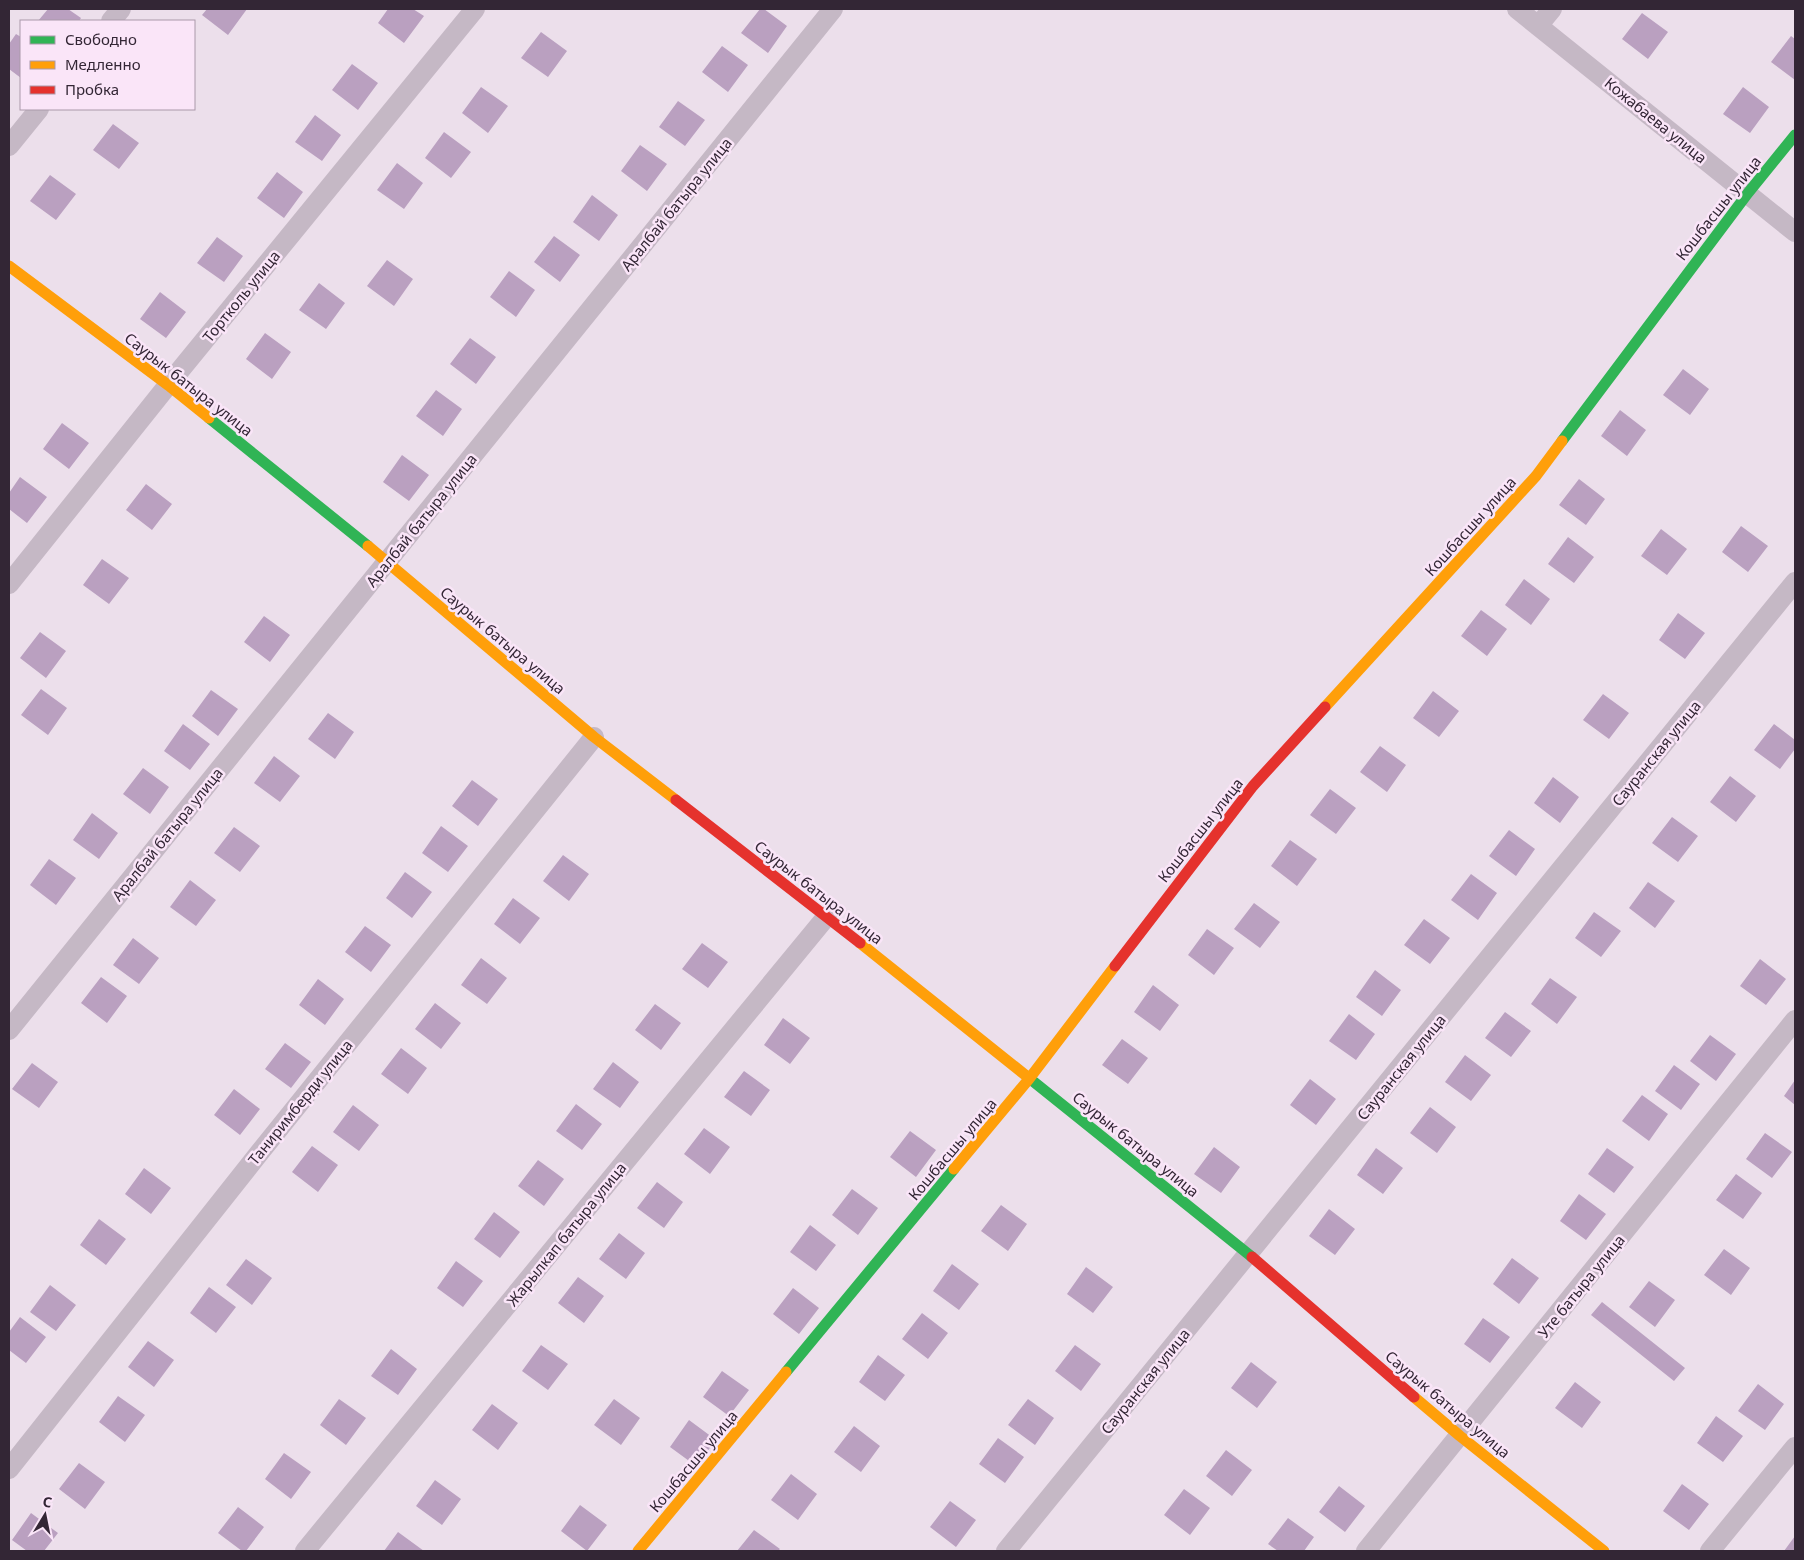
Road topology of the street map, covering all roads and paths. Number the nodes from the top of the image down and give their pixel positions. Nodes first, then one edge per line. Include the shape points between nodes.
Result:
1 (121, 9) edge
2 (475, 9) edge
3 (833, 9) edge
4 (1517, 9) edge
5 (1552, 9) edge
6 (112, 20) edge
7 (1538, 26) junction
8 (38, 110) edge
9 (1795, 135) edge
10 (9, 146) edge
11 (1748, 193) junction
12 (1795, 232) edge
13 (9, 266) edge
14 (168, 385) junction
15 (388, 562) junction
16 (1795, 582) edge
17 (9, 584) edge
18 (594, 737) junction
19 (827, 916) junction
20 (1795, 1020) edge
21 (9, 1030) edge
22 (1029, 1078) junction
23 (1249, 1254) junction
24 (1460, 1436) junction
25 (1795, 1447) edge
26 (9, 1469) edge
27 (305, 1551) edge
28 (638, 1551) edge
29 (1006, 1551) edge
30 (1366, 1551) edge
31 (1604, 1551) edge
32 (1710, 1551) edge

1 - 6 street
2 - 14 street, Тортколь улица
3 - 15 street, Аралбай батыра улица
4 - 7 street, Кожабаева улица
5 - 7 street
7 - 11 street, Кожабаева улица
8 - 10 street
9 - 11 street, Кошбасшы улица
11 - 12 street, Кожабаева улица
11 - 22 street, Кошбасшы улица via 1536,476 1253,786
13 - 14 street, Саурык батыра улица
14 - 15 street, Саурык батыра улица
14 - 17 street, Тортколь улица
15 - 18 street, Саурык батыра улица
15 - 21 street, Аралбай батыра улица
16 - 23 street, Сауранская улица
18 - 19 street, Саурык батыра улица
18 - 26 street, Таниримберди улица
19 - 22 street, Саурык батыра улица
19 - 27 street, Жарылкап батыра улица
20 - 24 street, Уте батыра улица
22 - 23 street, Саурык батыра улица
22 - 28 street, Кошбасшы улица
23 - 24 street, Саурык батыра улица
23 - 29 street, Сауранская улица
24 - 30 street, Уте батыра улица
24 - 31 street, Саурык батыра улица
25 - 32 street

